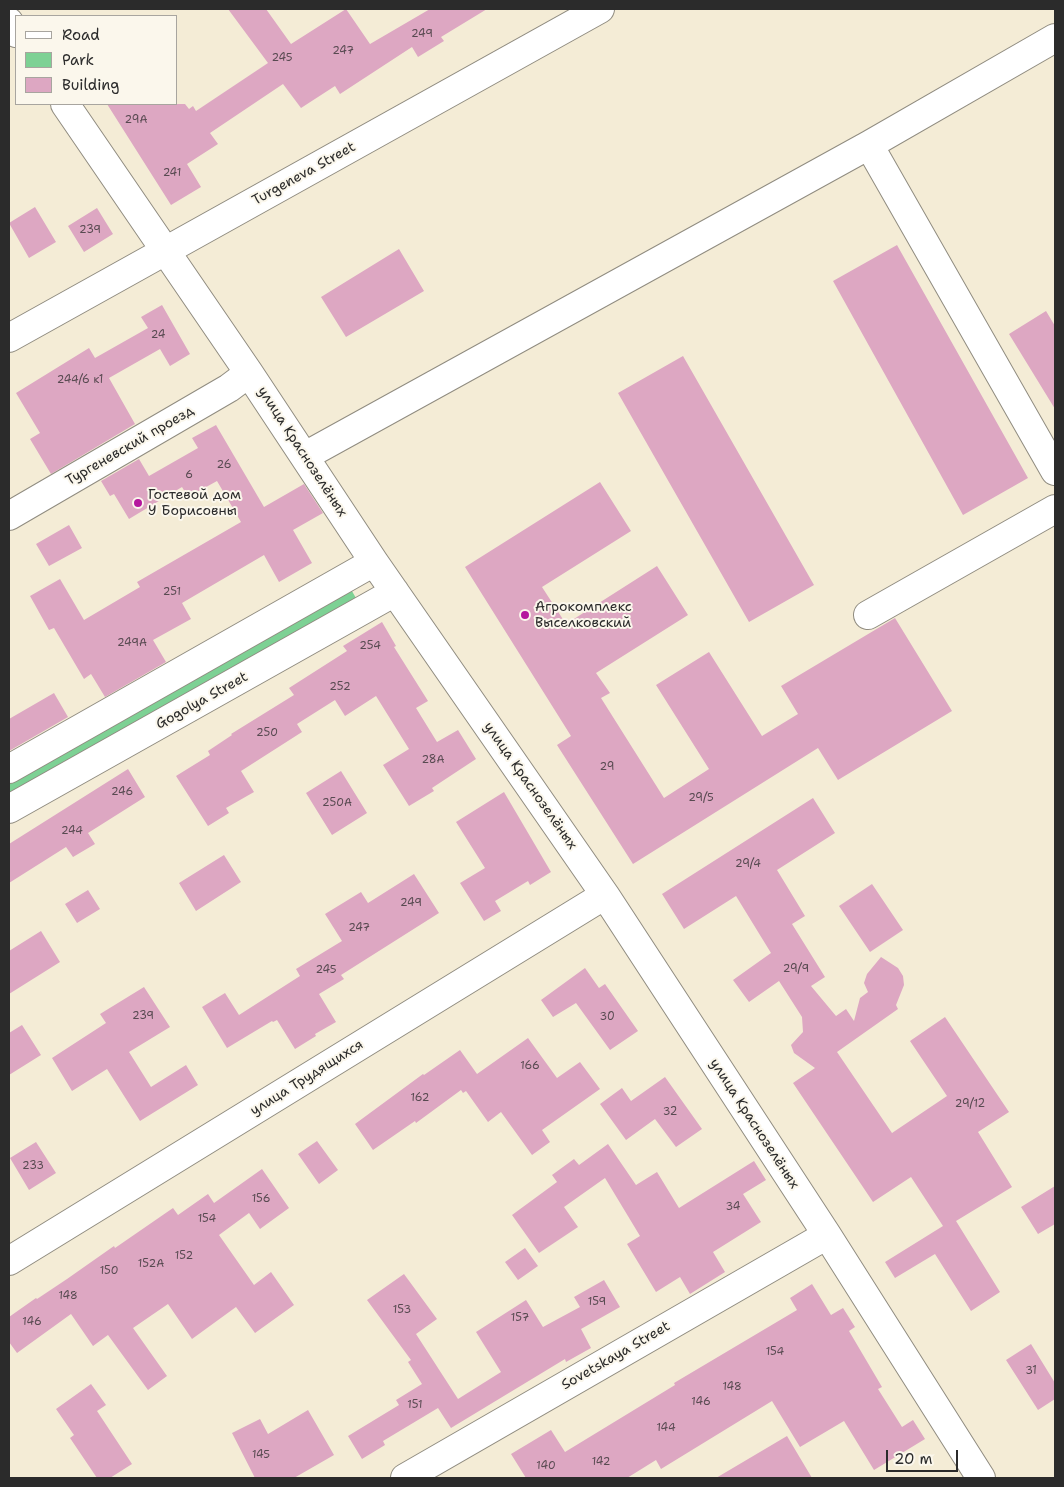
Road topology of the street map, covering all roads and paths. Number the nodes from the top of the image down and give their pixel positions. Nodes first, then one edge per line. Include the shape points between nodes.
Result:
1 (600, 9) edge
2 (1055, 38) edge
3 (66, 105) edge
4 (869, 145) junction
5 (167, 251) junction
6 (9, 338) edge
7 (249, 373) junction
8 (305, 456) junction
9 (1055, 471) edge
10 (1055, 509) edge
11 (9, 516) edge
12 (374, 562) junction
13 (395, 592) junction
14 (868, 616) dead end
15 (9, 769) edge
16 (9, 810) edge
17 (605, 895) junction
18 (827, 1234) junction
19 (9, 1261) edge
20 (405, 1478) edge
21 (981, 1478) edge

1 - 5 street, Turgeneva Street
2 - 4 street
3 - 5 street, улица Краснозелёных
4 - 8 street
4 - 9 street
5 - 6 street, Turgeneva Street
5 - 7 street, улица Краснозелёных
7 - 8 street, улица Краснозелёных
7 - 11 street, Тургеневский проезд via 229,388
8 - 12 street, улица Краснозелёных
10 - 14 street
12 - 13 street, улица Краснозелёных
12 - 15 street
13 - 16 street, Gogolya Street
13 - 17 street, улица Краснозелёных
17 - 18 street, улица Краснозелёных
17 - 19 street, улица Трудящихся
18 - 20 street, Sovetskaya Street
18 - 21 street, улица Краснозелёных

